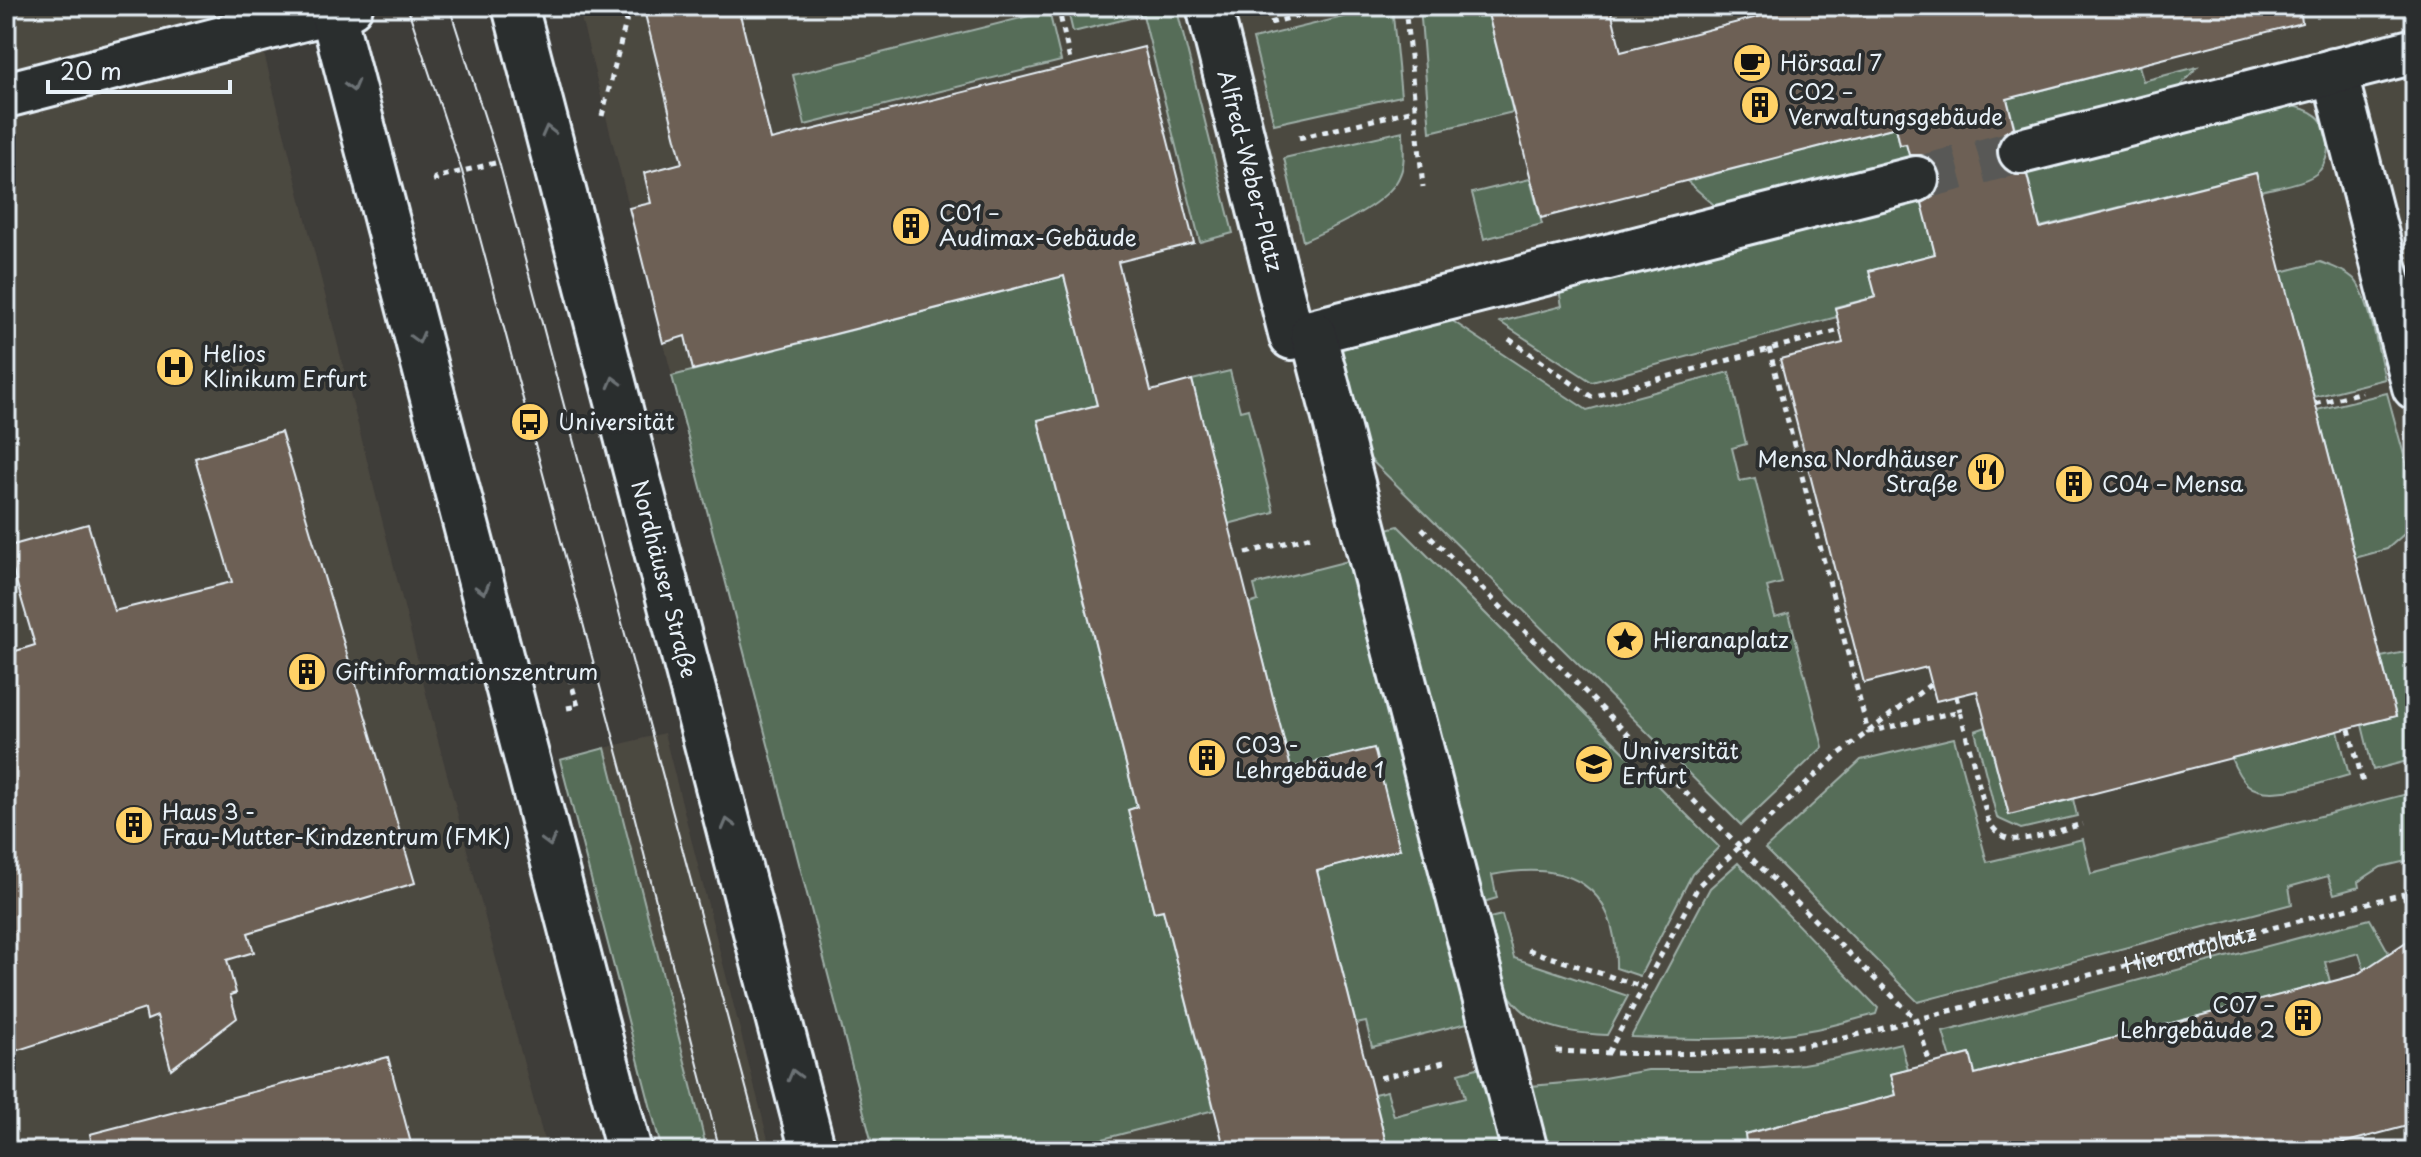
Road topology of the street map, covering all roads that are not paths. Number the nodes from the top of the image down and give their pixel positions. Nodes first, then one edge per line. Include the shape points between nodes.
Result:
1 (515, 6) edge
2 (337, 8) edge
3 (1212, 21) edge
4 (2415, 51) edge
5 (2334, 71) junction
6 (6, 95) edge
7 (2021, 151) tunnel mouth
8 (1916, 179) tunnel mouth
9 (1302, 335) junction
10 (2415, 387) edge
11 (629, 1151) edge
12 (813, 1151) edge
13 (1525, 1151) edge

12 -> 1 main road, Nordhäuser Straße
2 - 6 main road
2 -> 11 main road
3 - 9 main road, Alfred-Weber-Platz via 1245,151
4 - 5 main road
5 - 7 main road
5 - 10 main road
8 - 9 main road
9 - 13 main road

